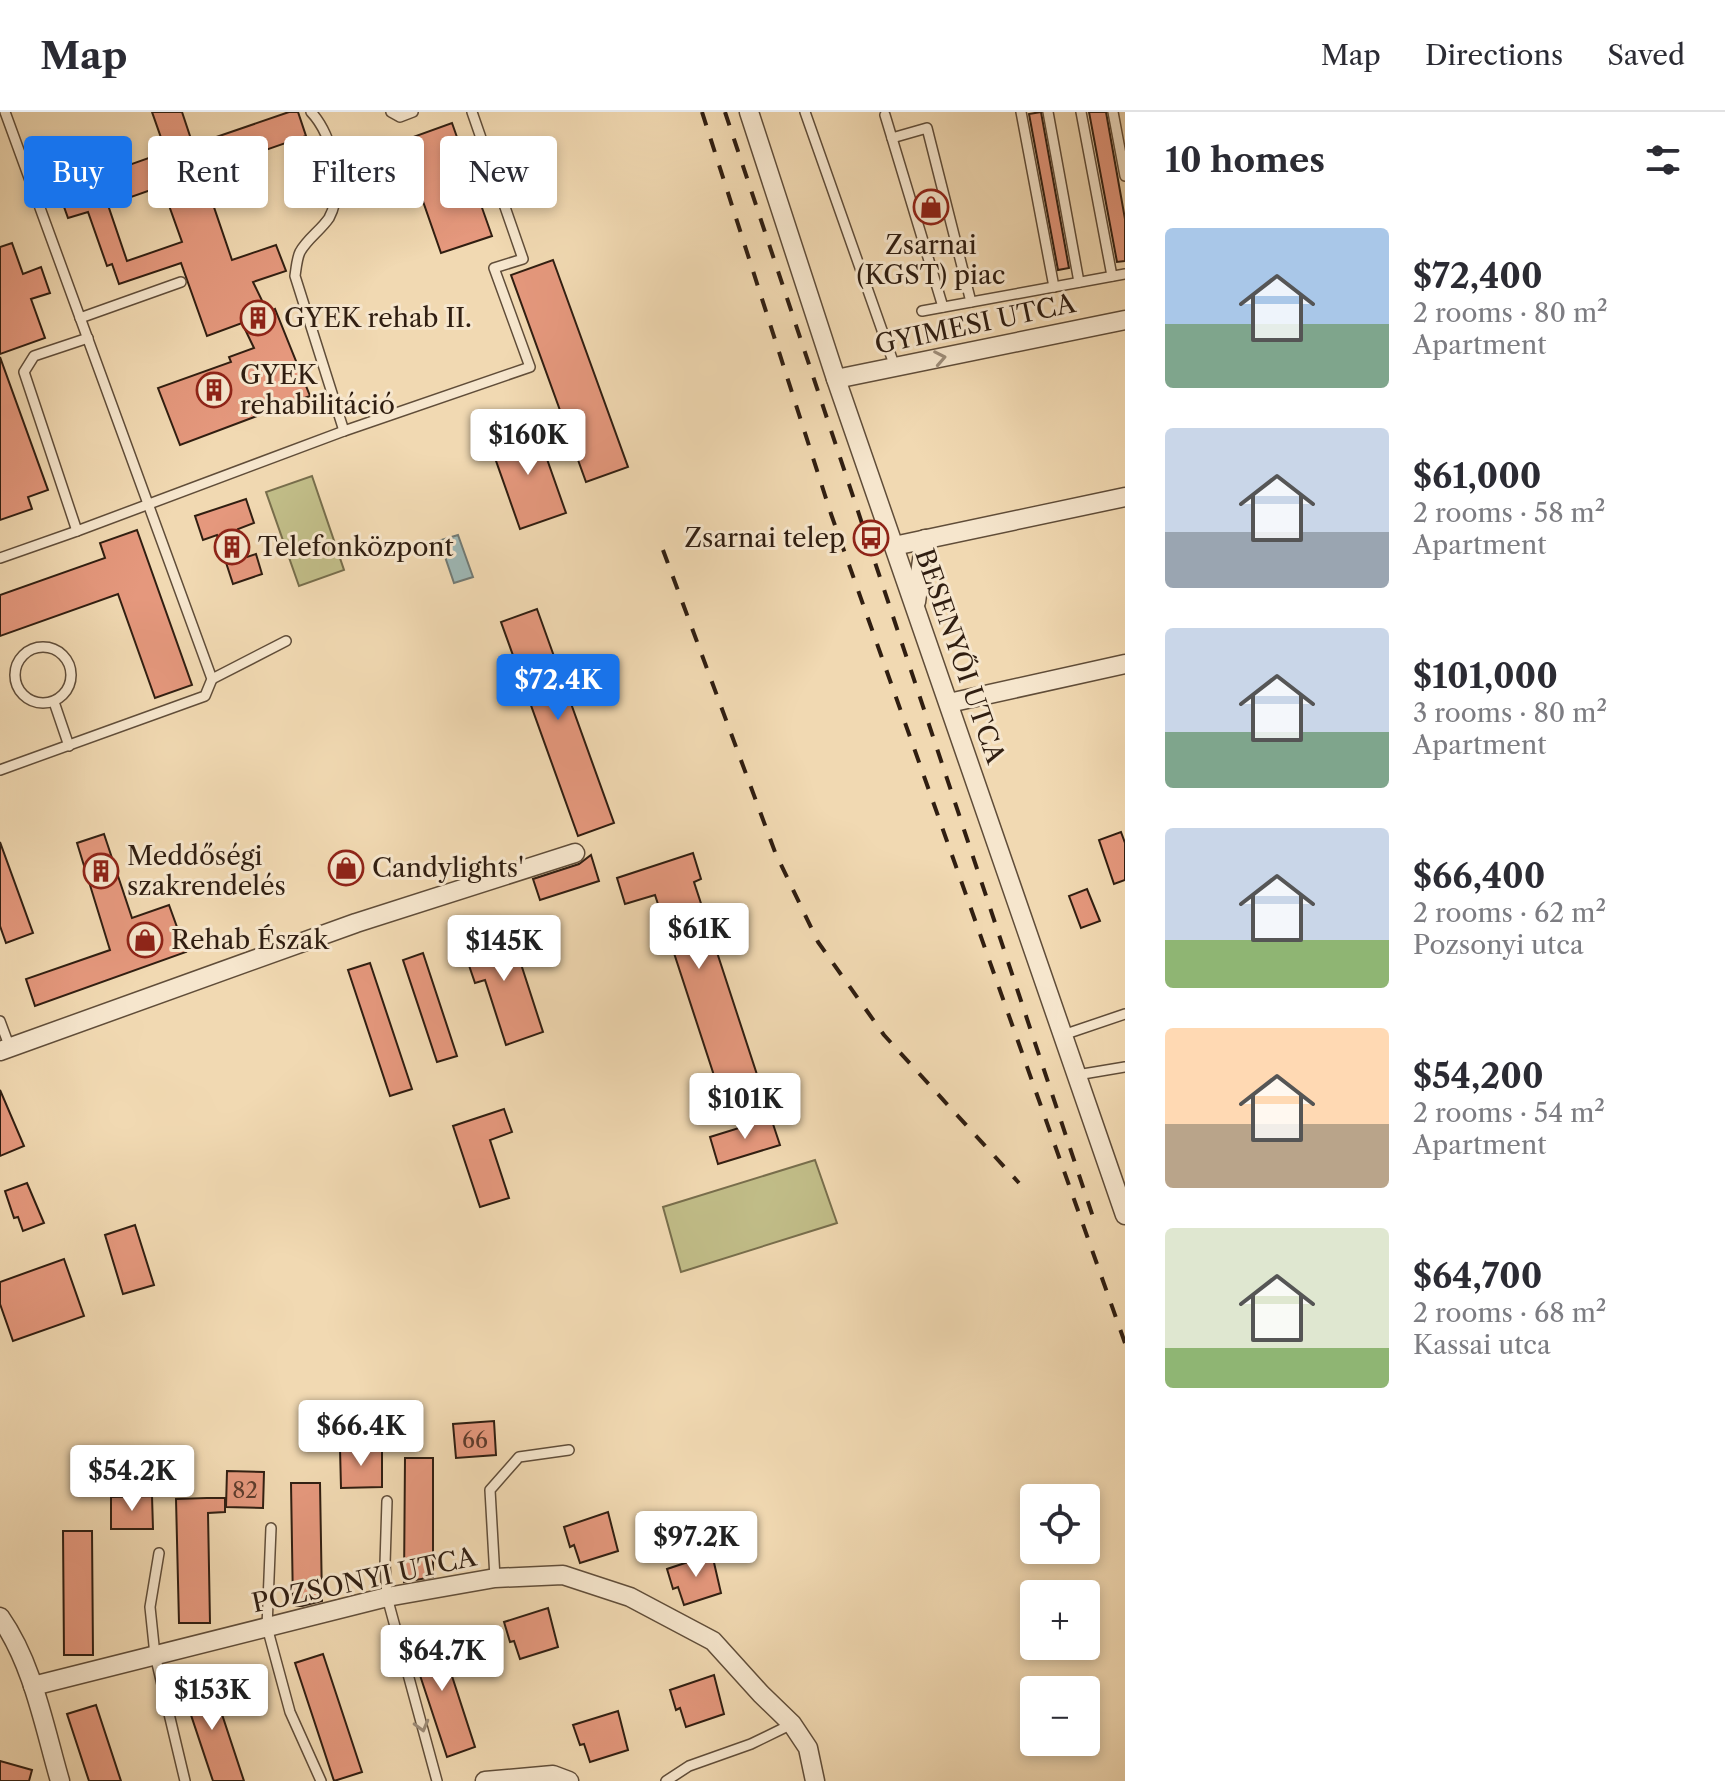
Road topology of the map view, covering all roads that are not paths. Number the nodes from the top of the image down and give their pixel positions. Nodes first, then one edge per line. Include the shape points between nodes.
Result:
1 (5, 112) edge
2 (311, 112) edge
3 (391, 112) edge
4 (413, 112) edge
5 (472, 112) edge
6 (749, 112) edge
7 (805, 112) edge
8 (1021, 112) edge
9 (1048, 112) edge
10 (1081, 112) edge
11 (1113, 112) edge
12 (885, 115) dead end
13 (892, 138) junction
14 (1125, 176) edge
15 (1125, 274) edge
16 (1112, 276) junction
17 (181, 282) dead end
18 (1079, 282) junction
19 (1054, 287) junction
20 (971, 302) junction
21 (943, 307) junction
22 (922, 311) dead end
23 (80, 318) junction
24 (1125, 320) edge
25 (88, 338) junction
26 (895, 367) junction
27 (836, 379) junction
28 (344, 431) junction
29 (1125, 497) edge
30 (149, 505) junction
31 (77, 531) junction
32 (925, 539) junction
33 (894, 546) junction
34 (0, 558) edge
35 (915, 605) junction
36 (286, 641) dead end
37 (1125, 664) edge
38 (212, 679) junction
39 (54, 702) junction
40 (949, 703) junction
41 (69, 746) junction
42 (0, 770) edge
43 (575, 853) dead end
44 (1125, 1014) edge
45 (0, 1021) edge
46 (1063, 1035) junction
47 (5, 1050) edge
48 (1125, 1067) edge
49 (1077, 1075) junction
50 (1125, 1215) edge
51 (569, 1450) dead end
52 (387, 1501) dead end
53 (271, 1528) dead end
54 (159, 1553) dead end
55 (495, 1578) junction
56 (387, 1597) junction
57 (0, 1617) edge
58 (267, 1627) junction
59 (155, 1655) junction
60 (33, 1686) junction
61 (792, 1724) junction
62 (60, 1781) edge
63 (185, 1781) edge
64 (321, 1781) edge
65 (437, 1781) edge
66 (485, 1781) edge
67 (569, 1781) edge
68 (666, 1781) edge
69 (815, 1781) edge

1 - 23 lane
2 - 28 lane via 335,163 337,191 329,217 299,253 295,276
3 - 4 lane via 400,117
5 - 28 lane via 523,259 494,268 530,367
6 - 27 street, BESENYŐI UTCA
7 - 26 lane
8 - 19 lane
9 - 18 lane
10 - 16 lane
11 - 14 lane
12 - 13 lane
13 - 20 lane via 927,128
13 - 21 lane
15 - 16 lane
16 - 18 lane
17 - 23 lane
18 - 19 lane
19 - 20 lane
20 - 21 lane
21 - 22 lane
23 - 25 lane
26 -> 24 street, GYIMESI UTCA
25 - 30 lane
25 - 31 lane via 34,356 24,372
26 - 27 street, GYIMESI UTCA
27 - 33 street, BESENYŐI UTCA
28 - 30 lane
29 - 32 street
30 - 31 lane
30 - 38 lane
31 - 34 lane
32 - 33 street
32 - 35 street
33 - 35 street, BESENYŐI UTCA
35 - 40 street, BESENYŐI UTCA
36 - 38 lane
37 - 40 street
38 - 41 lane via 205,696
39 - 39 lane via 68,689 71,670 53,648 33,648 20,660 17,685 36,703
39 - 41 lane
40 - 46 street, BESENYŐI UTCA
41 - 42 lane
43 - 47 street via 356,923
44 - 46 lane
45 - 47 lane
46 - 49 street, BESENYŐI UTCA
48 - 49 lane
49 - 50 street, BESENYŐI UTCA
51 - 55 lane via 519,1457 490,1490
52 - 56 lane
53 - 58 lane
54 - 59 lane via 150,1607
55 - 56 street, POZSONYI UTCA
55 - 61 street, POZSONYI UTCA via 563,1575 630,1597 713,1641
56 - 58 street, POZSONYI UTCA
56 -> 65 lane
57 - 60 street
58 - 59 street, POZSONYI UTCA
58 - 64 lane via 290,1712
59 - 60 street, POZSONYI UTCA
59 - 63 lane
60 - 62 street
61 - 68 lane via 689,1766
61 - 69 street, POZSONYI UTCA via 808,1748
66 - 67 street via 553,1775

